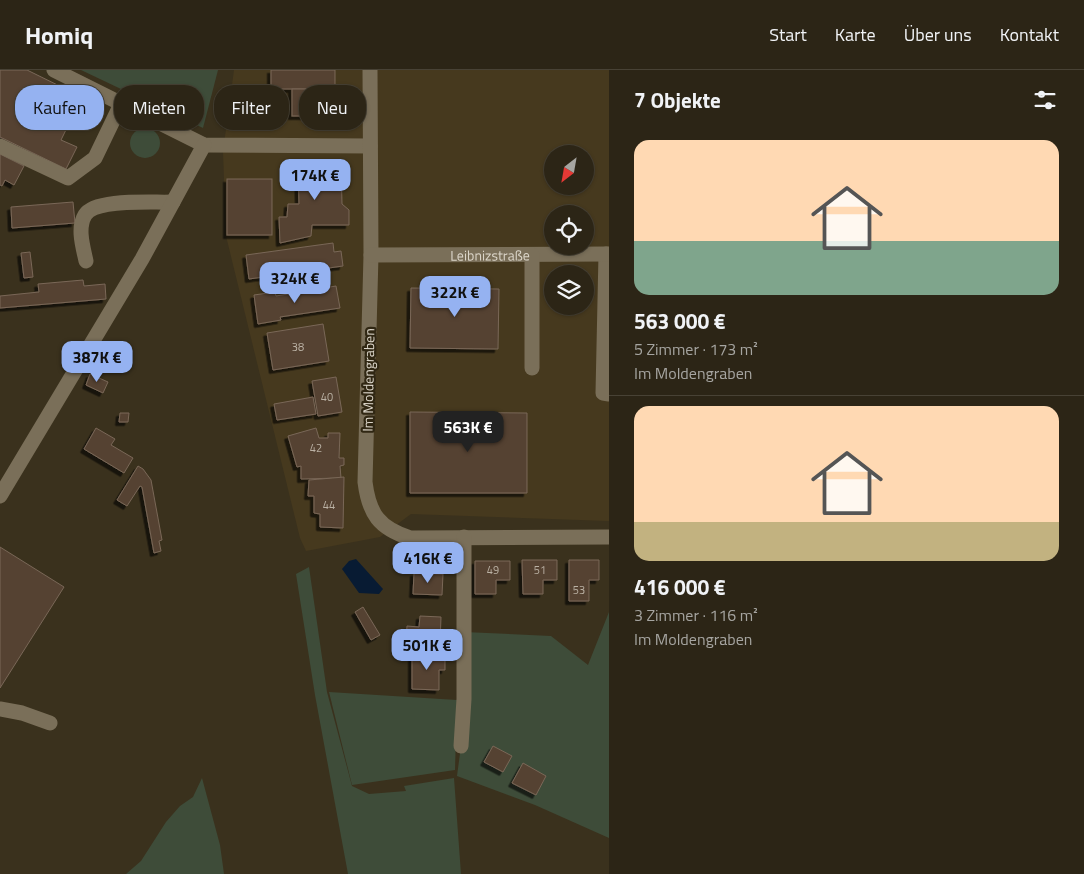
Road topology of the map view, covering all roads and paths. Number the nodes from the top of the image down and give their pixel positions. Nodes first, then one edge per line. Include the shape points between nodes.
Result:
1 (54, 70) edge
2 (370, 70) edge
3 (114, 100) edge
4 (114, 119) edge
5 (172, 130) edge
6 (0, 146) edge
7 (204, 146) junction
8 (370, 146) junction
9 (173, 202) junction
10 (608, 254) edge
11 (371, 255) junction
12 (532, 255) junction
13 (86, 261) dead end
14 (532, 368) dead end
15 (609, 394) edge
16 (0, 496) edge
17 (464, 537) junction
18 (609, 537) edge
19 (0, 709) edge
20 (50, 723) dead end
21 (461, 746) dead end

1 - 3 street
2 - 8 street, Im Moldengraben
4 - 6 street via 95,158 68,178
5 - 7 street
7 - 8 street
7 - 9 street
8 - 11 street, Im Moldengraben
9 - 13 street via 108,204 89,210 84,216 81,233
9 - 16 street
10 - 12 street, Leibnizstraße
10 - 15 street via 603,393
11 - 12 street, Leibnizstraße
11 - 17 street, Im Moldengraben via 365,482 368,502 375,516 395,533 410,538
12 - 14 street
17 - 18 street, Im Moldengraben
17 - 21 street
19 - 20 street via 22,712

